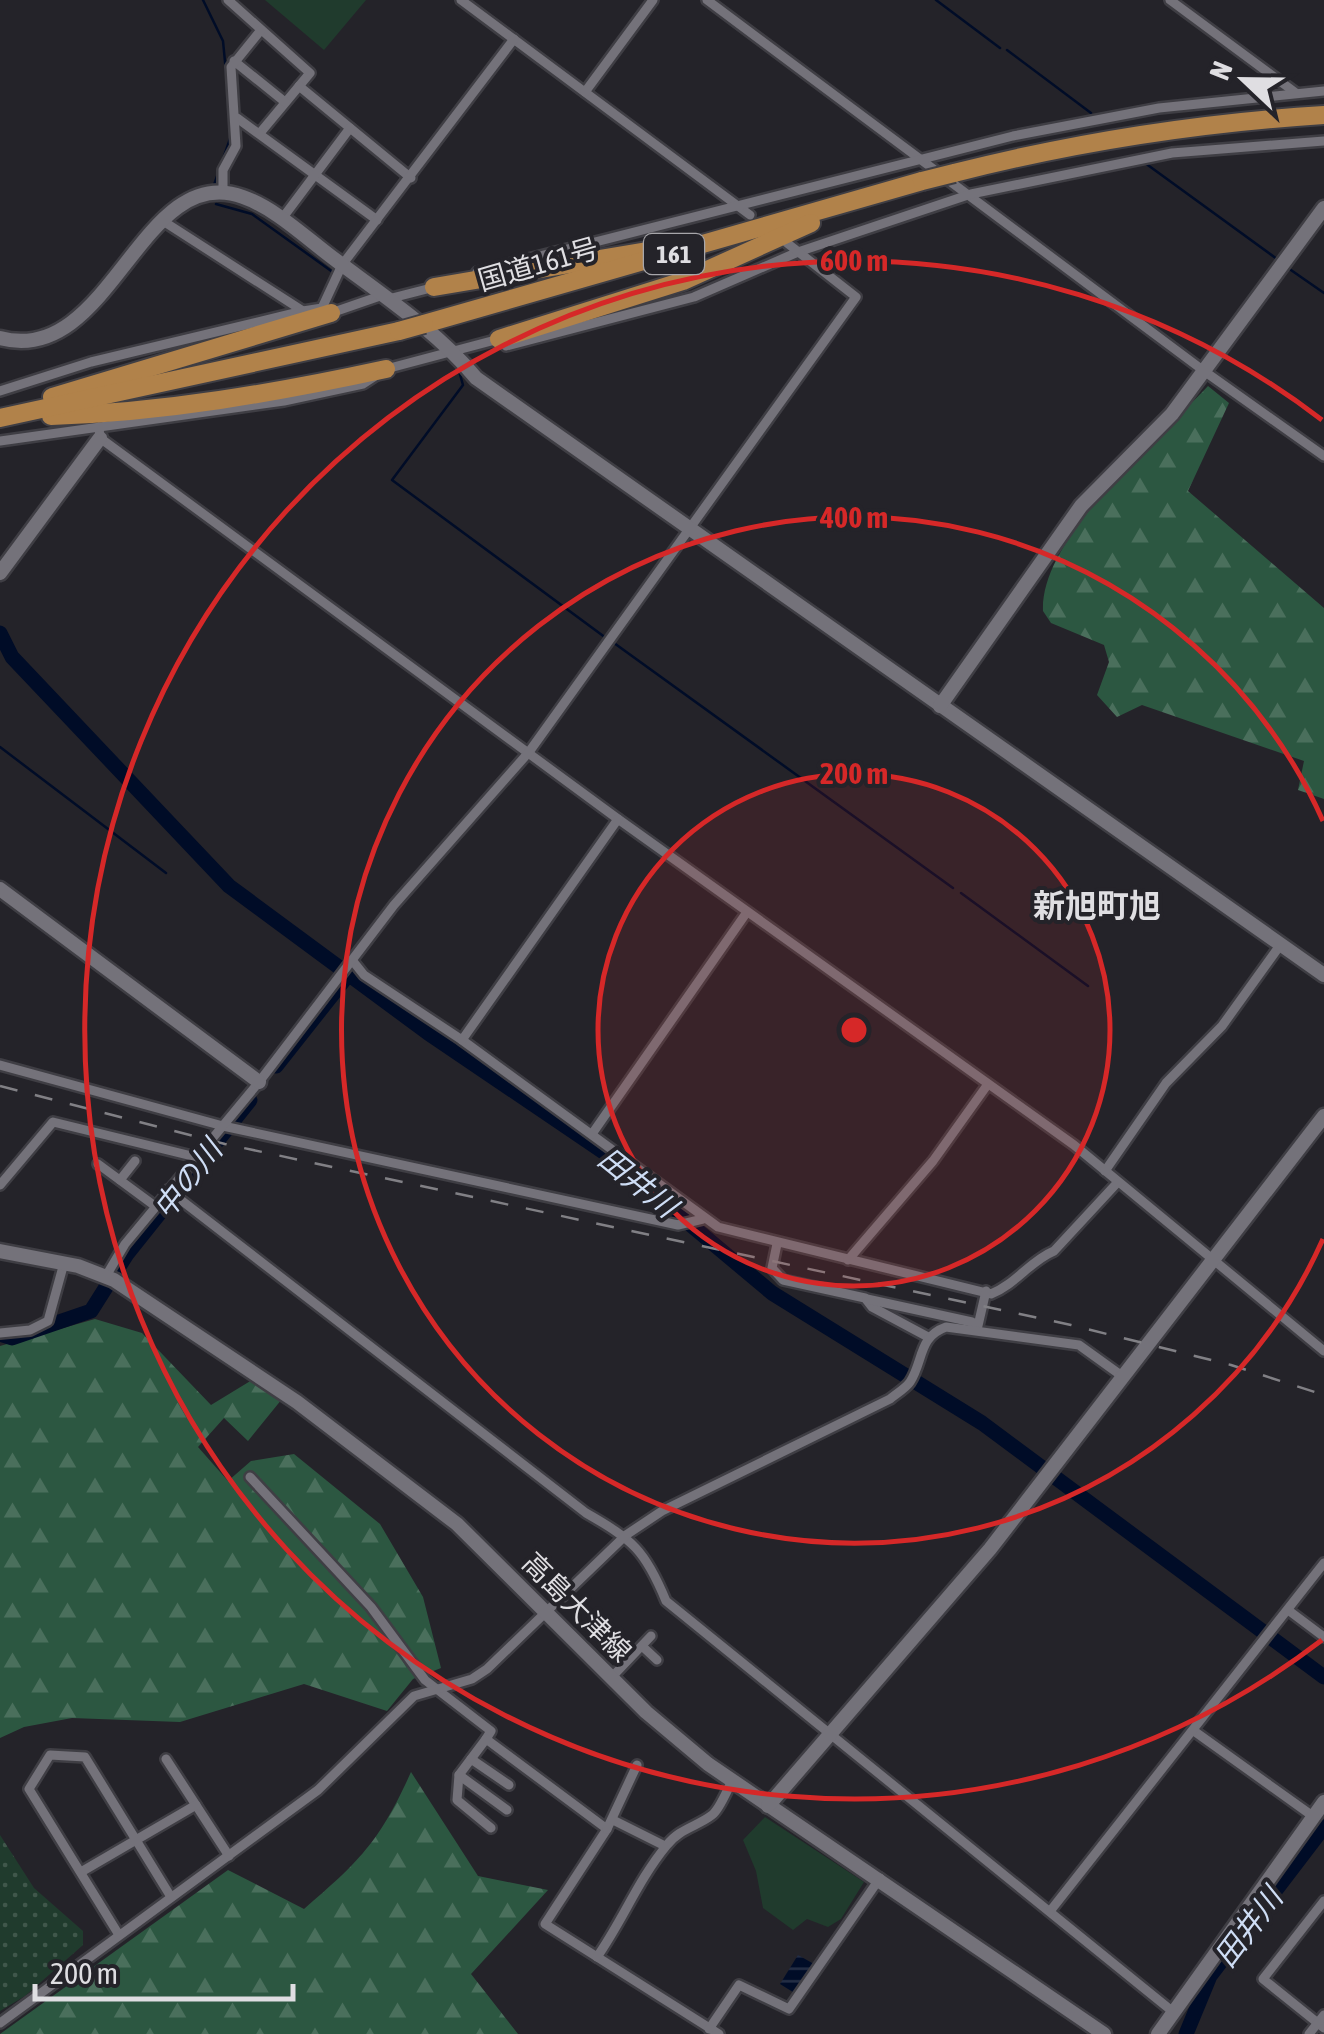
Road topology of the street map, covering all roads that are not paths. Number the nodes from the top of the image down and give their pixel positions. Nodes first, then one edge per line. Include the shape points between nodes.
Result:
1 (228, 0) edge
2 (461, 0) edge
3 (653, 0) edge
4 (707, 0) edge
5 (1170, 0) edge
6 (261, 30) junction
7 (514, 39) junction
8 (234, 61) junction
9 (299, 86) junction
10 (1324, 91) edge
11 (585, 92) junction
12 (1296, 92) junction
13 (286, 102) junction
14 (1324, 115) edge
15 (237, 118) junction
16 (350, 128) junction
17 (260, 133) junction
18 (1324, 141) edge
19 (924, 159) junction
20 (316, 174) junction
21 (411, 178) junction
22 (223, 192) junction
23 (970, 194) junction
24 (870, 196) junction
25 (735, 203) junction
26 (1324, 208) edge
27 (750, 215) dead end
28 (281, 220) junction
29 (377, 220) junction
30 (162, 221) junction
31 (787, 244) dead end
32 (798, 252) junction
33 (342, 265) junction
34 (434, 287) junction
35 (385, 297) junction
36 (304, 311) junction
37 (327, 311) junction
38 (0, 338) edge
39 (498, 339) junction
40 (449, 354) junction
41 (386, 369) junction
42 (1204, 371) junction
43 (0, 391) edge
44 (0, 418) edge
45 (99, 433) junction
46 (0, 441) edge
47 (1324, 456) edge
48 (688, 528) junction
49 (0, 573) edge
50 (940, 706) junction
51 (529, 752) junction
52 (618, 819) junction
53 (0, 889) edge
54 (748, 912) junction
55 (1282, 944) junction
56 (352, 960) junction
57 (1324, 975) edge
58 (462, 1040) junction
59 (0, 1065) edge
60 (259, 1082) junction
61 (988, 1084) junction
62 (1324, 1116) edge
63 (223, 1126) junction
64 (592, 1134) junction
65 (196, 1158) junction
66 (135, 1160) dead end
67 (98, 1164) dead end
68 (1105, 1171) junction
69 (120, 1180) junction
70 (1117, 1183) junction
71 (0, 1186) edge
72 (168, 1190) junction
73 (155, 1206) junction
74 (701, 1220) junction
75 (777, 1244) junction
76 (0, 1251) edge
77 (1212, 1257) junction
78 (848, 1260) junction
79 (64, 1263) junction
80 (109, 1278) junction
81 (986, 1291) junction
82 (865, 1298) junction
83 (976, 1330) junction
84 (0, 1334) edge
85 (928, 1337) junction
86 (1322, 1344) edge
87 (1122, 1376) junction
88 (250, 1477) dead end
89 (626, 1535) junction
90 (1324, 1563) edge
91 (1288, 1610) junction
92 (546, 1611) junction
93 (651, 1636) dead end
94 (1324, 1637) edge
95 (642, 1646) junction
96 (657, 1660) dead end
97 (611, 1678) junction
98 (434, 1688) junction
99 (1194, 1731) junction
100 (831, 1732) junction
101 (486, 1739) junction
102 (471, 1759) junction
103 (166, 1760) dead end
104 (637, 1766) dead end
105 (460, 1776) junction
106 (732, 1781) junction
107 (509, 1785) dead end
108 (1324, 1802) edge
109 (196, 1805) junction
110 (768, 1806) junction
111 (507, 1810) dead end
112 (1314, 1817) junction
113 (610, 1824) junction
114 (491, 1828) dead end
115 (136, 1841) junction
116 (666, 1846) junction
117 (229, 1856) junction
118 (81, 1872) junction
119 (880, 1878) junction
120 (171, 1897) junction
121 (1324, 1901) edge
122 (1052, 1910) junction
123 (119, 1935) junction
124 (597, 1957) junction
125 (1172, 2011) junction
126 (1322, 2022) edge
127 (0, 2023) edge
128 (703, 2030) edge
129 (1166, 2031) edge
130 (720, 2034) edge
131 (1104, 2034) edge
132 (1309, 2034) edge

1 - 6 street
2 - 7 street
3 - 11 street
4 - 19 street
5 - 12 street
6 - 8 street
6 - 9 street via 310,73
7 - 11 street
7 - 21 street
8 - 13 street
8 - 15 street
9 - 13 street
9 - 16 street
10 - 12 street
11 - 25 street
12 - 19 street via 1159,108
13 - 17 street
14 - 24 highway, 国道161号 / 161, bridge via 1060,146
15 - 17 street
15 - 22 street
16 - 20 street
16 - 21 street
17 - 20 street
18 - 23 street via 1172,153
19 - 23 street
19 - 25 street
20 - 28 street
20 - 29 street
21 - 29 street
22 - 28 street via 254,201
22 - 30 street via 194,198
23 - 32 street
23 - 42 street
24 - 34 highway via 660,249
24 - 39 highway via 734,262
24 - 44 highway, 国道161号 / 161, bridge via 399,331
25 - 27 street
25 - 34 street
26 - 42 street
28 - 33 street
29 - 33 street
30 - 36 street
30 - 38 street via 79,318 46,338
31 - 32 street
32 - 39 street via 694,297 506,346
32 - 48 street via 856,297
33 - 35 street
33 - 37 street
34 - 35 street
35 - 37 street
35 - 40 street
36 - 37 street
36 - 43 street via 90,362 32,388
37 - 44 highway
39 - 40 street
40 - 41 street
40 - 48 street
41 - 44 highway via 160,410
41 - 45 street via 362,384
42 - 47 street
42 - 50 street via 1172,414 1081,506
45 - 46 street via 81,425
45 - 49 street
45 - 51 street
48 - 50 street
48 - 51 street
50 - 55 street
51 - 52 street
51 - 56 street
52 - 54 street
52 - 58 street
53 - 60 street
54 - 61 street
54 - 64 street
55 - 57 street
55 - 68 street via 1222,1026 1166,1084
56 - 58 street
56 - 60 street
58 - 64 street
59 - 63 street
60 - 63 street
61 - 68 street
61 - 78 street
62 - 77 street
63 - 65 street
63 - 74 street via 682,1224
64 - 74 street
65 - 71 street via 53,1122
65 - 72 street
66 - 69 street
67 - 69 street
68 - 70 street
69 - 73 street
70 - 77 street
70 - 81 street via 1054,1251 1008,1287
72 - 73 street
72 - 89 street via 586,1513
73 - 80 street
74 - 75 street
75 - 78 street
75 - 82 street via 772,1268 783,1280
76 - 79 street, 高島大津線
77 - 86 street
77 - 87 street
78 - 81 street
79 - 80 street, 高島大津線
79 - 84 street via 48,1321
80 - 92 street, 高島大津線 via 396,1475
81 - 83 street
82 - 83 street via 972,1322
82 - 85 street
83 - 85 street via 946,1327
83 - 87 street via 1079,1344
85 - 89 street via 910,1383 867,1412 662,1511
87 - 100 street via 990,1549
88 - 98 street via 371,1607
89 - 92 street
89 - 100 street via 652,1566 666,1602
90 - 91 street
91 - 94 street
91 - 99 street
92 - 97 street, 高島大津線
92 - 98 street via 472,1679
93 - 95 street
95 - 96 street
95 - 97 street
97 - 106 street, 高島大津線
98 - 101 street via 491,1732
98 - 117 street via 414,1696 318,1790
99 - 112 street
99 - 122 street
100 - 110 street
100 - 122 street
101 - 102 street
101 - 113 street
102 - 105 street
102 - 107 street
103 - 109 street
104 - 113 street
105 - 111 street
105 - 114 street via 460,1807
106 - 110 street, 高島大津線
106 - 116 street via 712,1815
108 - 112 street
109 - 115 street
109 - 117 street
110 - 119 street, 高島大津線
112 - 125 street
113 - 116 street
113 - 124 street via 546,1924
115 - 118 street
115 - 118 street via 84,1757 50,1756 28,1789
115 - 120 street
116 - 124 street via 629,1896
117 - 120 street
118 - 123 street
119 - 128 street via 789,2009 740,1986
119 - 131 street, 高島大津線
120 - 123 street
121 - 126 street via 1262,1979
122 - 125 street
123 - 127 street
124 - 128 street
125 - 129 street
126 - 132 street
128 - 130 street

